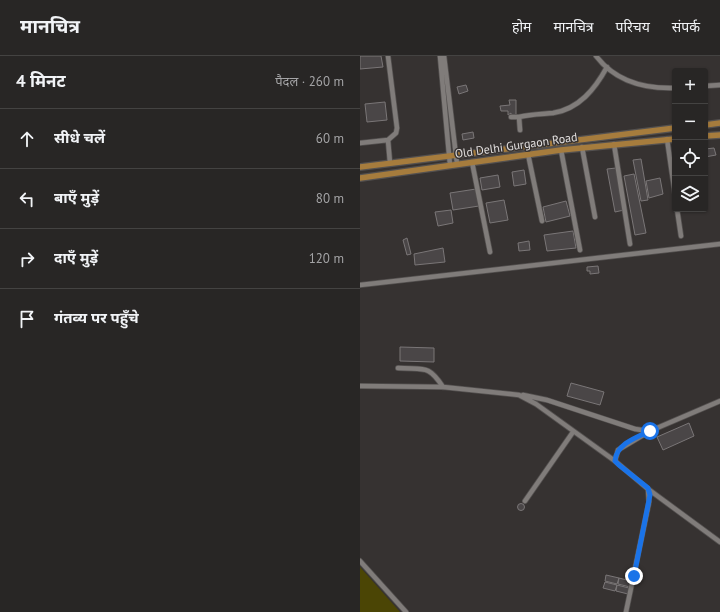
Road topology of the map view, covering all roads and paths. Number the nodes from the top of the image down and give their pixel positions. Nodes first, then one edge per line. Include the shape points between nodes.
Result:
1 (388, 56) edge
2 (440, 56) edge
3 (444, 56) edge
4 (596, 56) edge
5 (607, 67) junction
6 (720, 84) edge
7 (708, 86) edge
8 (672, 88) edge
9 (510, 117) dead end
10 (519, 117) junction
11 (720, 123) edge
12 (708, 125) edge
13 (672, 128) edge
14 (520, 130) dead end
15 (708, 136) edge
16 (720, 137) edge
17 (667, 139) junction
18 (672, 139) edge
19 (388, 140) junction
20 (360, 143) edge
21 (614, 144) junction
22 (582, 147) junction
23 (561, 150) junction
24 (528, 154) junction
25 (456, 155) junction
26 (449, 156) junction
27 (472, 162) junction
28 (390, 163) junction
29 (457, 164) junction
30 (450, 165) junction
31 (360, 167) edge
32 (672, 176) edge
33 (360, 178) edge
34 (677, 212) edge
35 (595, 217) dead end
36 (542, 221) dead end
37 (681, 236) dead end
38 (630, 244) dead end
39 (720, 244) edge
40 (580, 250) dead end
41 (490, 252) dead end
42 (360, 285) edge
43 (398, 368) dead end
44 (360, 386) edge
45 (443, 387) junction
46 (519, 395) junction
47 (720, 401) edge
48 (650, 431) junction
49 (573, 432) junction
50 (615, 461) junction
51 (648, 488) junction
52 (525, 501) dead end
53 (720, 542) edge
54 (360, 560) edge
55 (406, 612) edge
56 (626, 612) edge

1 - 19 street via 397,128 396,133
2 - 26 street
3 - 25 street
4 - 5 street
5 - 8 street via 635,84
5 - 10 street via 597,84 574,107
6 - 7 street
9 - 10 street
10 - 14 street
11 - 12 main road
13 - 25 main road, Old Delhi Gurgaon Road
15 - 16 main road
17 - 18 main road, Old Delhi Gurgaon Road
17 - 21 main road, Old Delhi Gurgaon Road
17 - 32 street
19 - 20 street
19 - 28 street
21 - 22 main road, Old Delhi Gurgaon Road
21 - 38 street
22 - 23 main road, Old Delhi Gurgaon Road
22 - 35 street
23 - 24 main road, Old Delhi Gurgaon Road
23 - 40 street
24 - 27 main road, Old Delhi Gurgaon Road
24 - 36 street
25 - 26 main road, Old Delhi Gurgaon Road
25 - 29 street
26 - 28 main road, Old Delhi Gurgaon Road
26 - 30 street
27 - 29 main road, Old Delhi Gurgaon Road
27 - 41 street
28 - 31 main road, Old Delhi Gurgaon Road
29 - 30 main road, Old Delhi Gurgaon Road
30 - 33 main road, Old Delhi Gurgaon Road
34 - 37 street
39 - 42 street
43 - 45 street via 428,370
44 - 45 street
45 - 46 street
46 - 48 street via 547,400 635,429
46 - 49 street via 536,404
47 - 48 street
48 - 50 street via 618,450
49 - 50 street
49 - 52 street
50 - 51 street
51 - 53 street
51 - 56 street via 650,502
54 - 55 street

